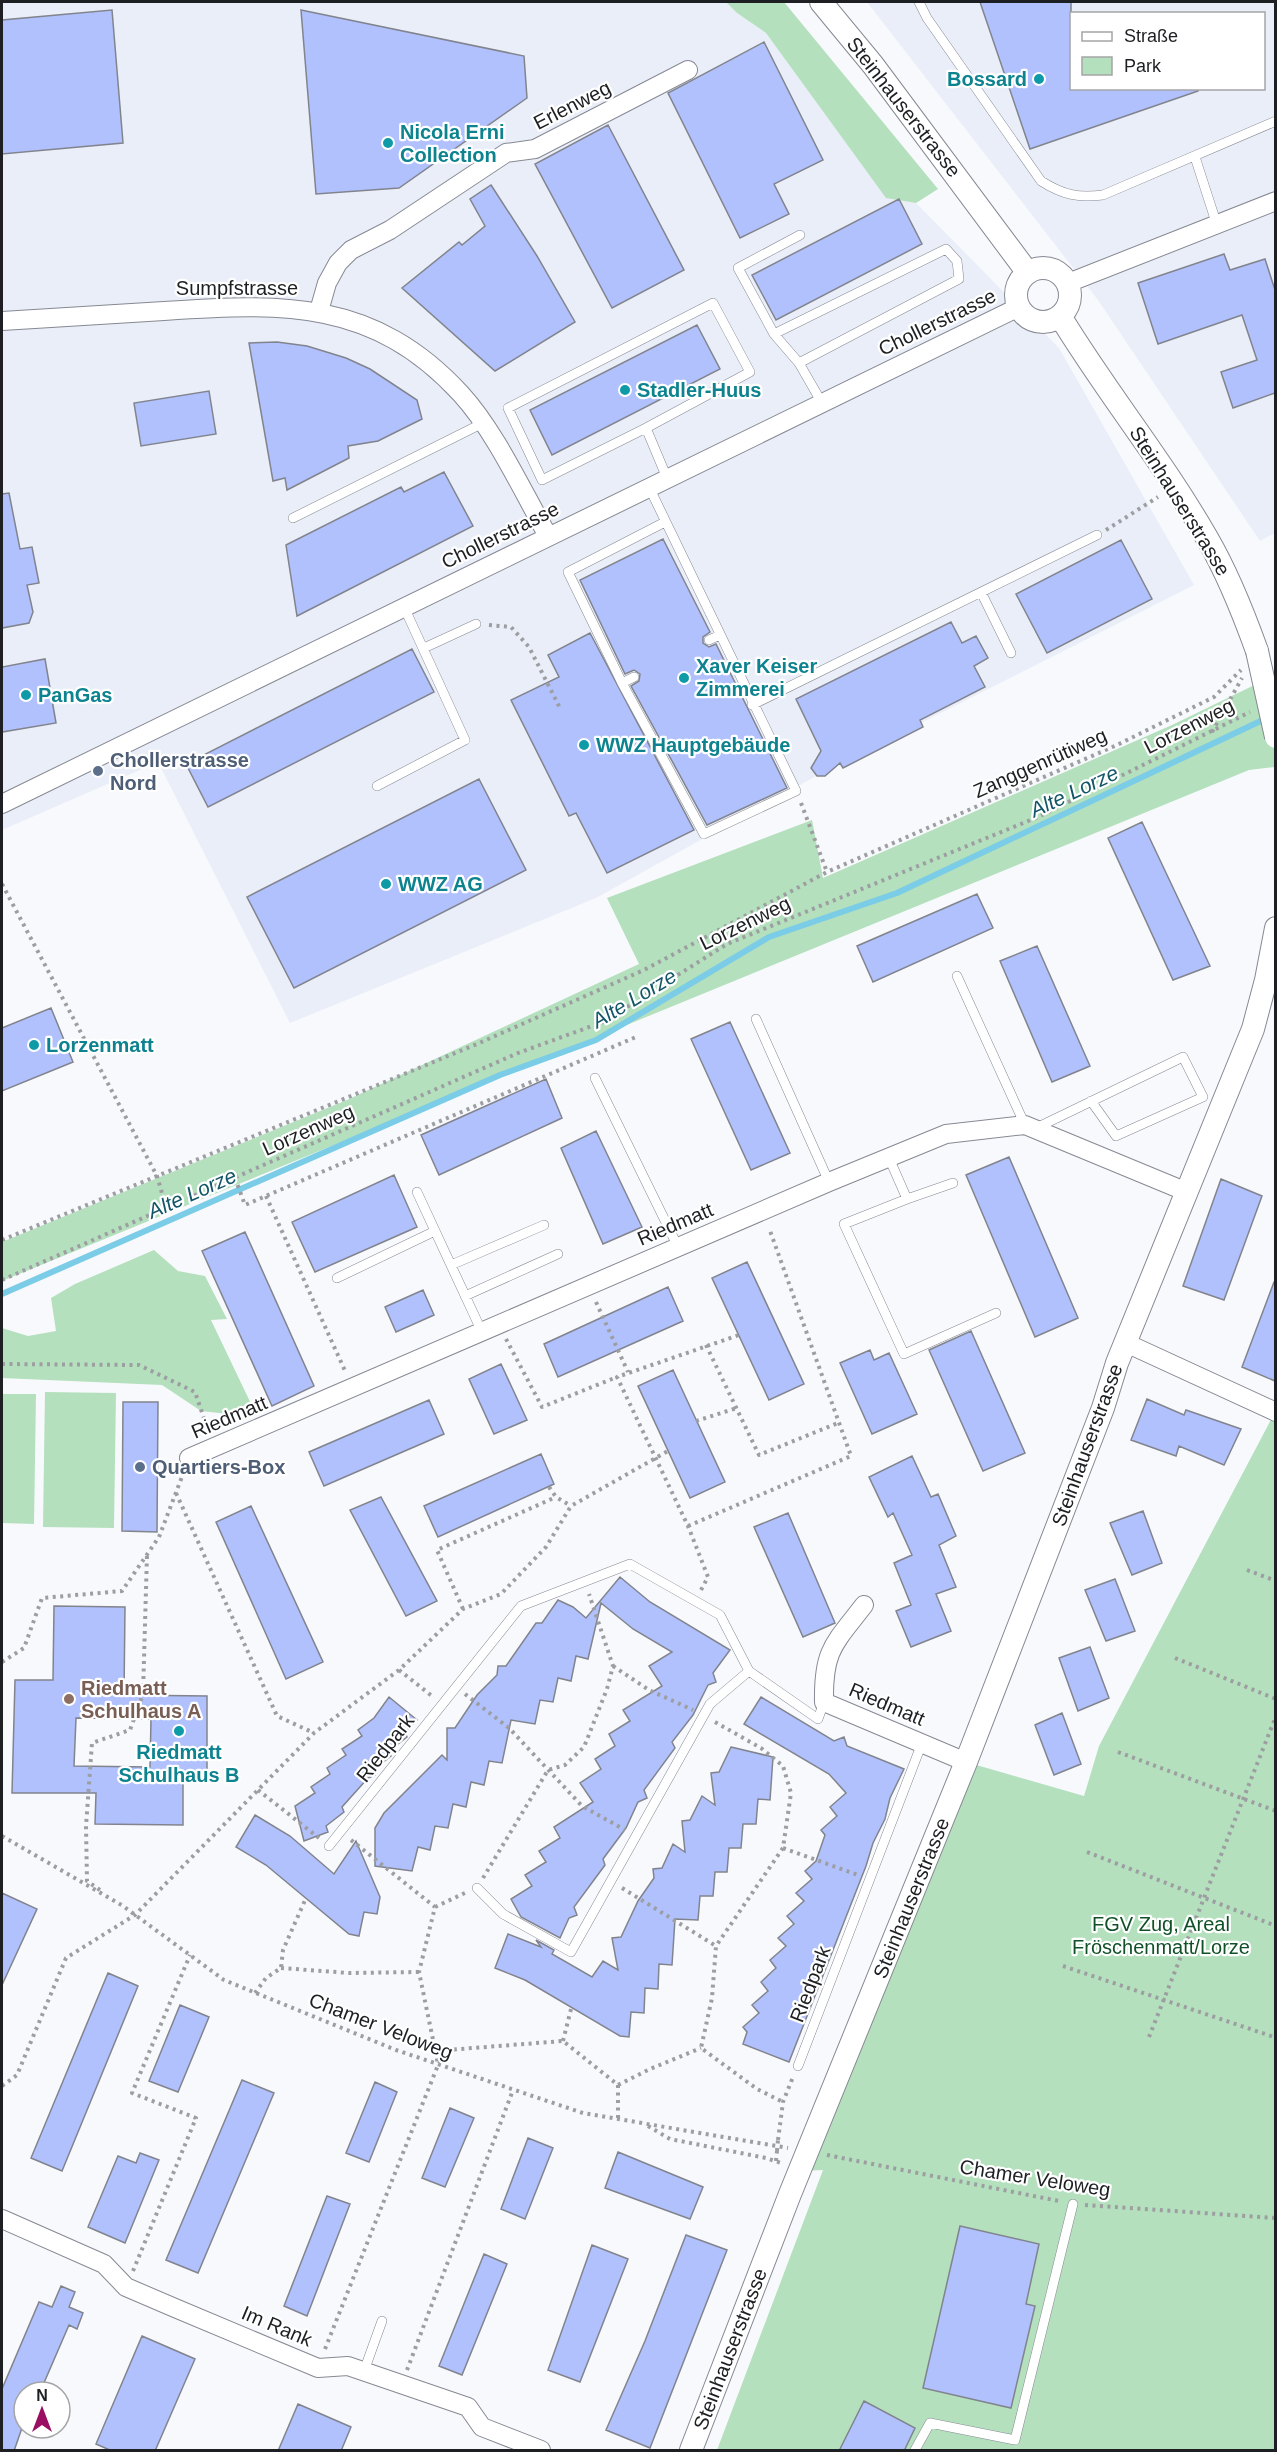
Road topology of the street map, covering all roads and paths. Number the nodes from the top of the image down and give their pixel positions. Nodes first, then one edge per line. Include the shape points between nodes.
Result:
1 (820, 2) edge
2 (919, 2) edge
3 (688, 70) dead end
4 (1275, 121) edge
5 (1195, 157) junction
6 (1275, 201) edge
7 (1216, 222) junction
8 (800, 235) dead end
9 (1028, 273) junction
10 (1068, 283) junction
11 (1019, 307) junction
12 (319, 311) junction
13 (1060, 316) junction
14 (2, 321) edge
15 (774, 334) junction
16 (799, 363) junction
17 (822, 403) junction
18 (483, 423) junction
19 (646, 428) junction
20 (1168, 475) junction
21 (667, 478) junction
22 (648, 487) junction
23 (293, 518) dead end
24 (665, 522) junction
25 (1098, 535) joint
26 (548, 536) junction
27 (981, 592) junction
28 (404, 607) junction
29 (476, 624) joint
30 (720, 635) junction
31 (709, 640) dead end
32 (424, 648) junction
33 (1011, 653) dead end
34 (1249, 657) junction
35 (634, 677) dead end
36 (622, 682) junction
37 (752, 705) junction
38 (560, 708) dead end
39 (1255, 710) dead end
40 (1212, 732) junction
41 (1275, 736) edge
42 (376, 786) dead end
43 (796, 791) junction
44 (2, 804) edge
45 (827, 872) junction
46 (2, 884) edge
47 (1275, 928) edge
48 (957, 976) dead end
49 (756, 1019) dead end
50 (636, 1037) dead end
51 (595, 1078) dead end
52 (1091, 1101) junction
53 (1029, 1127) junction
54 (889, 1158) junction
55 (157, 1176) junction
56 (235, 1178) junction
57 (829, 1182) junction
58 (953, 1183) dead end
59 (417, 1192) dead end
60 (1187, 1192) junction
61 (266, 1196) junction
62 (907, 1199) junction
63 (166, 1207) junction
64 (763, 1210) junction
65 (544, 1225) dead end
66 (435, 1231) junction
67 (2, 1240) edge
68 (678, 1247) junction
69 (558, 1254) dead end
70 (451, 1265) junction
71 (337, 1278) dead end
72 (2, 1280) edge
73 (589, 1286) junction
74 (465, 1296) junction
75 (996, 1312) dead end
76 (490, 1329) junction
77 (739, 1335) dead end
78 (1126, 1343) junction
79 (706, 1345) junction
80 (2, 1364) edge
81 (628, 1372) junction
82 (617, 1377) junction
83 (352, 1388) junction
84 (737, 1408) junction
85 (1275, 1412) edge
86 (696, 1421) dead end
87 (838, 1423) junction
88 (214, 1448) junction
89 (668, 1451) dead end
90 (189, 1458) joint
91 (655, 1460) junction
92 (549, 1487) dead end
93 (176, 1493) junction
94 (555, 1497) junction
95 (572, 1506) junction
96 (688, 1526) junction
97 (147, 1555) junction
98 (1247, 1569) dead end
99 (585, 1581) junction
100 (1275, 1581) edge
101 (695, 1601) junction
102 (864, 1605) dead end
103 (463, 1609) junction
104 (1175, 1658) dead end
105 (2, 1662) edge
106 (613, 1666) junction
107 (399, 1670) junction
108 (749, 1671) junction
109 (457, 1687) junction
110 (1275, 1699) edge
111 (824, 1702) junction
112 (442, 1705) junction
113 (704, 1716) junction
114 (1275, 1716) edge
115 (314, 1734) junction
116 (922, 1743) junction
117 (1118, 1752) dead end
118 (966, 1762) junction
119 (548, 1770) junction
120 (258, 1790) junction
121 (1243, 1799) junction
122 (1275, 1811) edge
123 (341, 1832) junction
124 (2, 1836) edge
125 (636, 1837) junction
126 (328, 1846) joint
127 (783, 1848) junction
128 (1087, 1852) dead end
129 (869, 1879) junction
130 (611, 1882) junction
131 (477, 1888) junction
132 (306, 1898) dead end
133 (1204, 1898) junction
134 (123, 1906) junction
135 (435, 1907) junction
136 (135, 1915) junction
137 (1275, 1926) edge
138 (716, 1946) junction
139 (190, 1955) junction
140 (1063, 1966) dead end
141 (281, 1968) junction
142 (419, 1972) junction
143 (255, 1993) junction
144 (1164, 2000) junction
145 (571, 2009) dead end
146 (1149, 2037) dead end
147 (1274, 2037) edge
148 (563, 2041) junction
149 (701, 2048) junction
150 (438, 2065) junction
151 (798, 2066) joint
152 (618, 2085) junction
153 (2, 2086) edge
154 (513, 2090) junction
155 (783, 2102) junction
156 (618, 2120) junction
157 (645, 2124) junction
158 (788, 2148) dead end
159 (827, 2155) dead end
160 (776, 2161) junction
161 (800, 2170) junction
162 (1073, 2204) junction
163 (1275, 2218) edge
164 (2, 2219) edge
165 (126, 2287) junction
166 (382, 2321) dead end
167 (318, 2368) junction
168 (364, 2371) junction
169 (401, 2384) junction
170 (541, 2451) edge
171 (691, 2451) edge
172 (915, 2451) edge

1 - 9 street, Steinhauserstrasse via 873,65
2 - 5 lane via 1041,181 1060,193 1082,198 1103,195
3 - 12 street, Erlenweg via 535,149 506,153 390,230 351,250 327,283
4 - 5 lane
5 - 7 lane
6 - 7 street
7 - 10 street
8 - 15 lane via 738,268
9 - 10 street via 1050,269
9 - 11 street via 1017,288
10 - 13 street via 1070,301
11 - 13 street via 1035,321 1051,321
11 - 17 street, Chollerstrasse
12 - 14 street, Sumpfstrasse via 236,306
12 - 18 street, Sumpfstrasse via 358,322 412,351 463,395
13 - 20 street, Steinhauserstrasse
15 - 16 lane
15 - 16 lane via 946,249 957,261 959,279
16 - 17 lane
17 - 21 street, Chollerstrasse
18 - 23 lane
18 - 26 street, Sumpfstrasse
19 - 19 lane via 542,480 508,408 713,303 750,372
19 - 21 lane
20 - 25 path via 1157,499
20 - 34 street, Steinhauserstrasse via 1225,572
21 - 22 street, Chollerstrasse
22 - 24 lane
22 - 26 street, Chollerstrasse
24 - 30 lane
24 - 36 lane via 568,572
25 - 27 lane
26 - 28 street, Chollerstrasse
27 - 33 lane
27 - 37 lane
28 - 32 lane
28 - 44 street, Chollerstrasse
29 - 32 lane
29 - 38 path via 511,627 529,647
30 - 31 lane
30 - 37 lane
32 - 42 lane via 465,740
34 - 40 path
34 - 41 street, Steinhauserstrasse, bridge
34 - 45 path, Zanggenrütiweg via 1214,697 1117,745
35 - 36 lane
36 - 43 lane via 704,834
37 - 43 lane
39 - 40 path, Lorzenweg
40 - 56 path, Lorzenweg via 1038,817 727,944 603,1022 518,1053
43 - 45 path
45 - 55 path, Lorzenweg via 644,970
46 - 55 path
47 - 60 street, Steinhauserstrasse via 1252,1029
48 - 53 lane
49 - 57 lane
50 - 61 path
51 - 68 lane
52 - 52 lane via 1183,1057 1203,1097 1116,1136
52 - 53 lane
53 - 54 street, Riedmatt via 946,1134
53 - 60 street, Riedmatt
54 - 57 street, Riedmatt
54 - 62 lane
55 - 63 path
55 - 67 path, Lorzenweg
56 - 61 path via 245,1205
56 - 63 path, Lorzenweg
57 - 64 street, Riedmatt
58 - 62 lane
59 - 66 lane
60 - 78 street, Steinhauserstrasse
61 - 83 path
62 - 75 lane via 844,1224 904,1354
63 - 72 path, Lorzenweg
64 - 68 street, Riedmatt
64 - 87 path
65 - 70 lane
66 - 70 lane
66 - 71 lane
68 - 73 street, Riedmatt
69 - 74 lane
70 - 74 lane
73 - 76 street, Riedmatt
73 - 81 path
74 - 76 lane
76 - 82 path via 542,1407
76 - 83 street, Riedmatt
77 - 79 path
78 - 85 street, Steinhauserstrasse
78 - 118 street, Steinhauserstrasse
79 - 81 path
79 - 84 path
80 - 88 path via 139,1365 195,1392
81 - 82 path
82 - 91 path
83 - 88 street, Riedmatt
84 - 86 path
84 - 87 path via 759,1455
87 - 96 path via 851,1456
88 - 90 street, Riedmatt
89 - 91 path
90 - 93 path
91 - 95 path
91 - 96 path
92 - 94 path
93 - 97 path via 159,1537
93 - 115 path via 277,1716
94 - 95 path
94 - 103 path via 437,1550
95 - 103 path via 546,1547 501,1594
96 - 101 path via 708,1577
97 - 105 path via 122,1591 42,1598 24,1648
97 - 134 path via 143,1694 130,1730 92,1743 86,1826 87,1881
98 - 100 path
99 - 101 lane, Riedpark via 630,1564
99 - 106 path
99 - 109 lane, Riedpark via 521,1606
101 - 108 lane, Riedpark via 720,1615
102 - 111 street, Riedmatt via 831,1648 824,1672
103 - 107 path
104 - 110 path
106 - 113 path via 649,1690
106 - 119 path via 584,1747 565,1765
107 - 112 path
107 - 115 path
108 - 111 lane, Riedpark via 818,1719
108 - 113 lane via 710,1704
109 - 112 lane, Riedpark
109 - 119 path via 509,1728
111 - 116 street, Riedmatt
112 - 123 lane, Riedpark
113 - 125 lane
113 - 127 path via 761,1748 783,1766 791,1793
114 - 121 path
115 - 120 path
116 - 118 street, Riedmatt
116 - 129 lane, Riedpark
117 - 121 path
118 - 161 street, Steinhauserstrasse
119 - 125 path via 582,1806
119 - 131 path
120 - 126 path
120 - 136 path
121 - 122 path
121 - 133 path
123 - 126 lane, Riedpark
123 - 135 path
124 - 134 path, Chamer Veloweg
125 - 130 lane
127 - 129 path
127 - 138 path
128 - 133 path
129 - 151 lane, Riedpark
130 - 131 lane via 571,1952 503,1914
130 - 138 path
131 - 135 path
132 - 141 path via 287,1939
133 - 137 path
133 - 144 path
134 - 136 path, Chamer Veloweg
135 - 142 path
136 - 139 path, Chamer Veloweg
136 - 153 path via 66,1958 17,2075
138 - 149 path via 712,1998
139 - 143 path, Chamer Veloweg via 224,1980
139 - 165 path via 132,2093 196,2118
140 - 144 path
141 - 142 path via 349,1973
141 - 143 path via 266,1978
142 - 150 path
143 - 150 path, Chamer Veloweg
144 - 146 path
144 - 147 path
145 - 148 path
148 - 150 path via 447,2050
148 - 152 path
149 - 152 path
149 - 155 path via 757,2089
150 - 154 path, Chamer Veloweg
150 - 167 path
151 - 155 path
152 - 156 path
154 - 156 path, Chamer Veloweg
154 - 169 path
155 - 160 path, bridge
156 - 157 path, Chamer Veloweg
157 - 158 path, Chamer Veloweg
157 - 160 path via 670,2139
159 - 162 path, Chamer Veloweg
160 - 161 path
161 - 171 street, Steinhauserstrasse
162 - 163 path, Chamer Veloweg
162 - 172 lane via 1015,2440 930,2423
164 - 165 street, Im Rank via 104,2264
165 - 167 street, Im Rank
166 - 168 lane
167 - 168 street, Im Rank via 348,2366
168 - 169 street, Im Rank
169 - 170 street, Im Rank via 468,2408 482,2427

